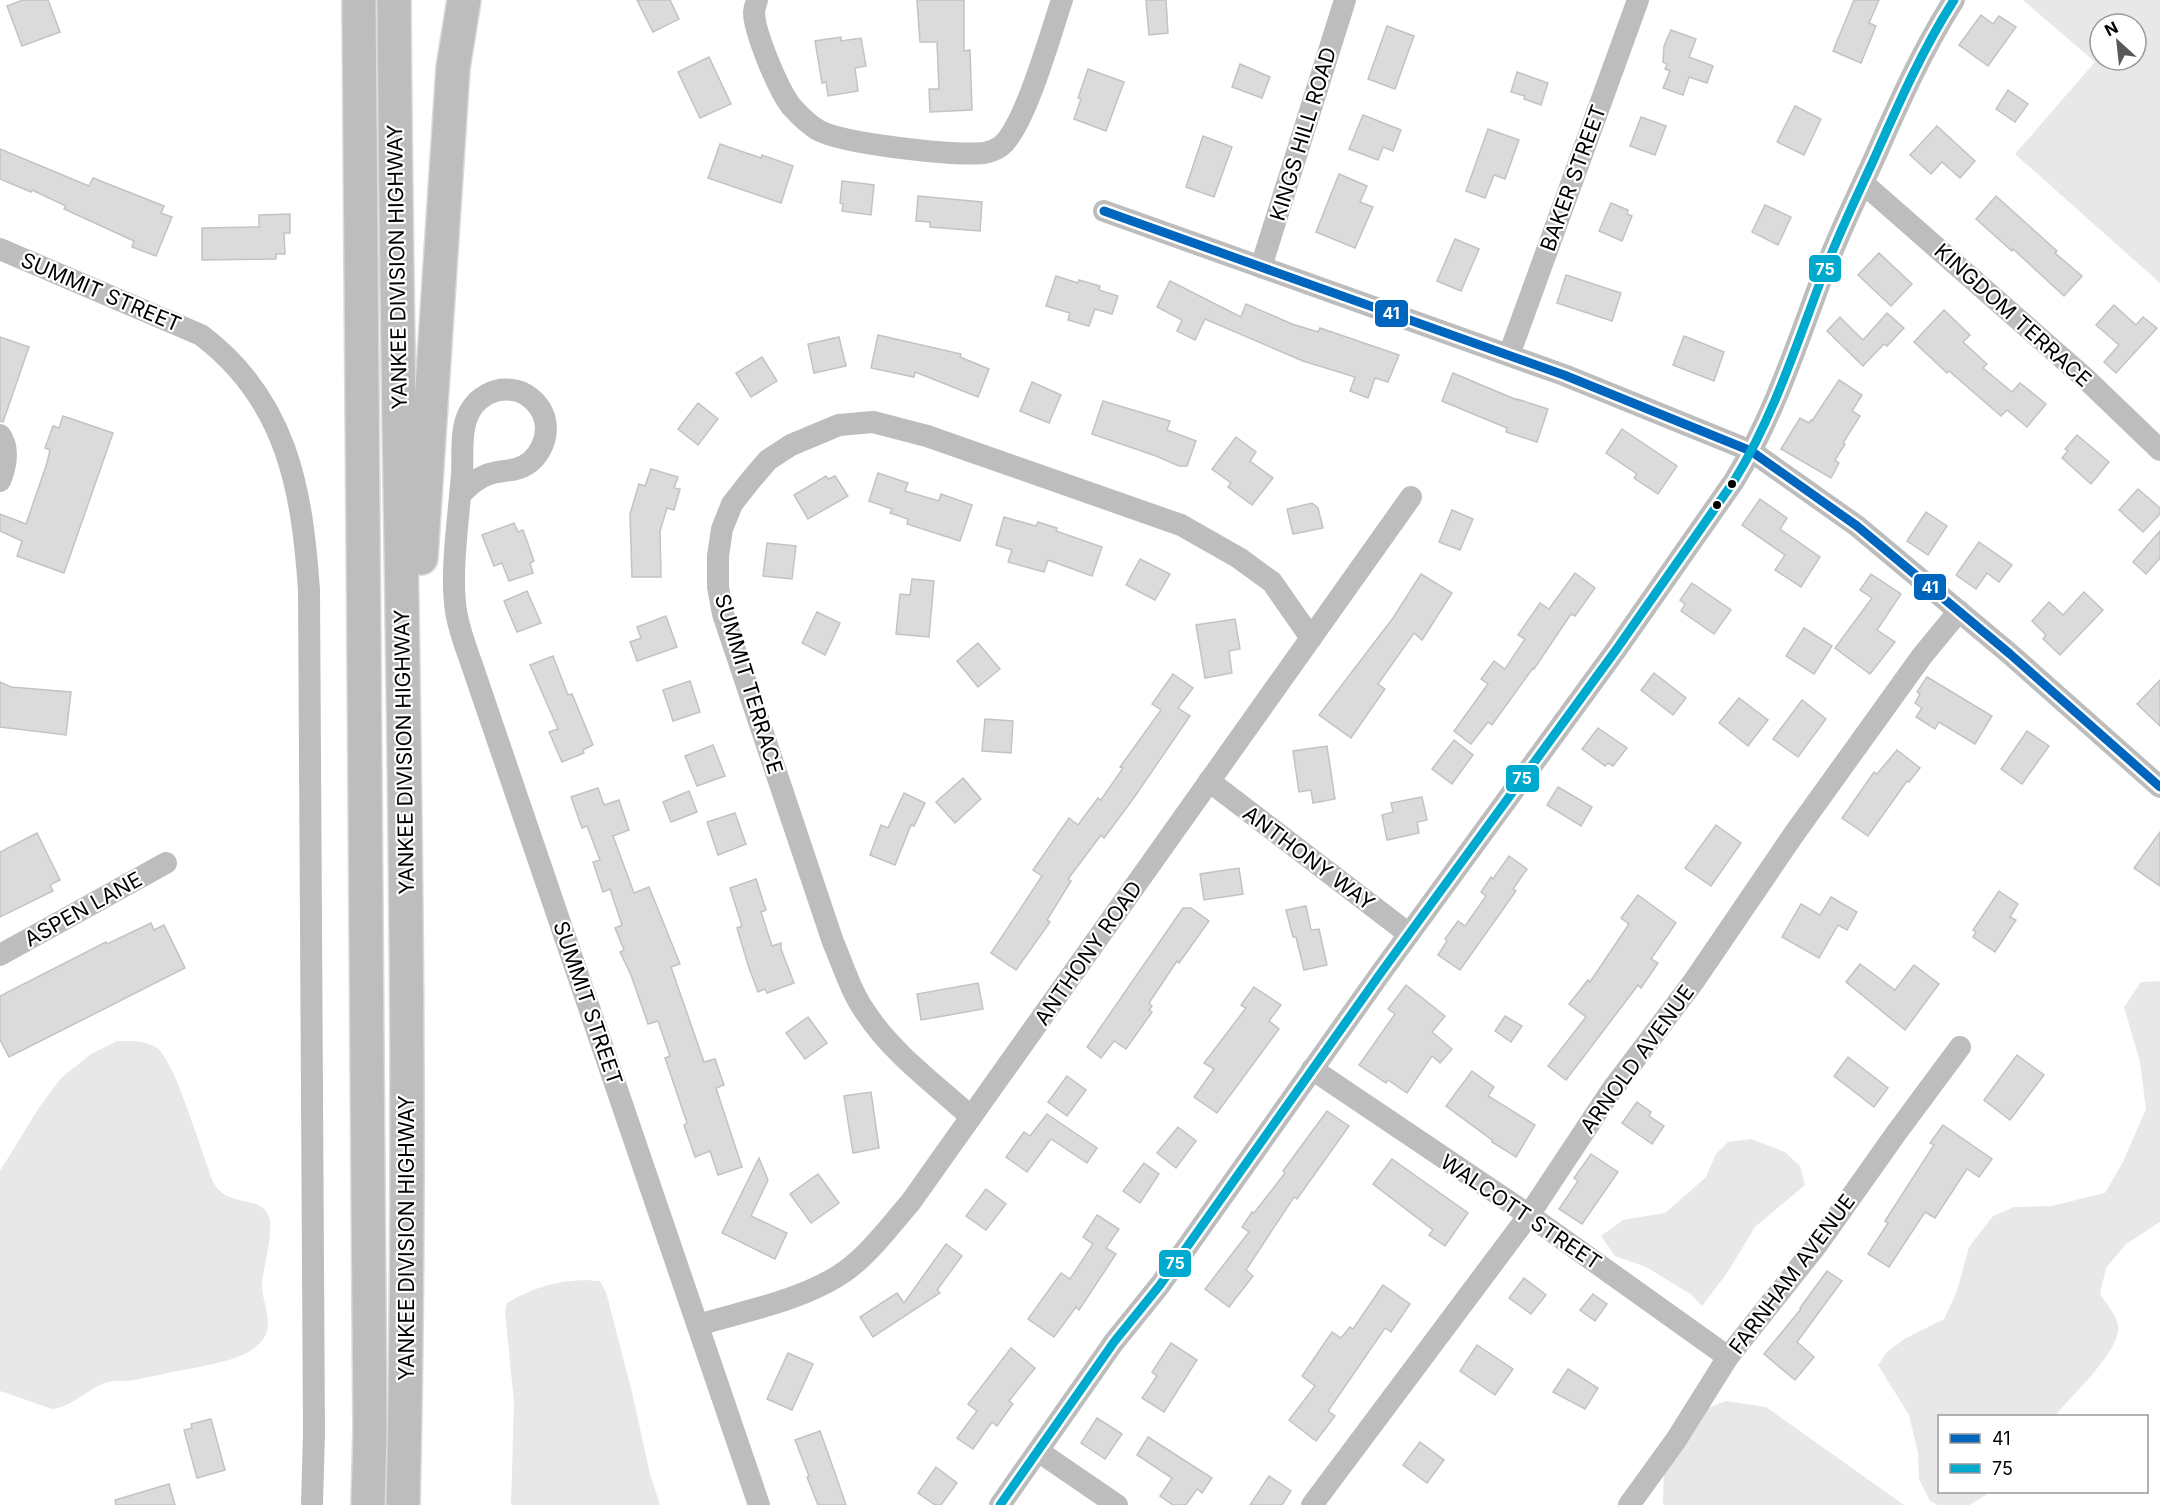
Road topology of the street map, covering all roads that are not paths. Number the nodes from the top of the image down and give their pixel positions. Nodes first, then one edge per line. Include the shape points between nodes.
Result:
1 (359, 0) edge
2 (394, 0) edge
3 (464, 0) edge
4 (757, 0) edge
5 (1062, 0) edge
6 (1345, 0) edge
7 (1638, 0) edge
8 (1954, 0) edge
9 (1863, 183) junction
10 (1104, 211) dead end
11 (0, 249) edge
12 (1261, 267) junction
13 (1509, 355) junction
14 (0, 435) edge
15 (2160, 450) edge
16 (1751, 451) junction
17 (0, 481) edge
18 (460, 495) junction
19 (1411, 497) dead end
20 (1959, 611) junction
21 (1311, 638) junction
22 (1209, 782) junction
23 (2160, 788) edge
24 (405, 847) junction
25 (166, 863) dead end
26 (1409, 934) junction
27 (0, 955) edge
28 (1960, 1047) dead end
29 (1312, 1070) junction
30 (971, 1117) junction
31 (1529, 1215) junction
32 (406, 1222) junction
33 (698, 1325) junction
34 (1728, 1357) junction
35 (1038, 1451) junction
36 (312, 1505) edge
37 (368, 1505) edge
38 (403, 1505) edge
39 (424, 1505) edge
40 (759, 1505) edge
41 (1000, 1505) edge
42 (1117, 1505) edge
43 (1312, 1505) edge
44 (1629, 1505) edge

1 - 37 highway, YANKEE DIVISION HIGHWAY
2 - 24 highway, YANKEE DIVISION HIGHWAY
3 - 24 highway via 453,68
4 - 5 street via 754,12 760,41 776,77 790,104 820,131 926,151 986,153 1000,147 1022,117
6 - 12 street, KINGS HILL ROAD
7 - 13 street, BAKER STREET
8 - 9 street via 1895,110
9 - 15 street, KINGDOM TERRACE via 2085,378
9 - 16 street
10 - 12 street
11 - 36 street, SUMMIT STREET via 201,335 222,351 261,398 296,486 309,590
12 - 13 street
13 - 16 street
14 - 17 street via 6,451 6,468
16 - 20 street via 1857,526
16 - 26 street via 1616,650
18 - 18 street, SUMMIT STREET via 465,425 476,402 493,392 512,390 525,394 543,413 546,427 539,452 517,469 480,478
18 - 33 street, SUMMIT STREET via 455,569 460,627
19 - 21 street, ANTHONY ROAD
20 - 23 street
20 - 31 street, ARNOLD AVENUE via 1922,656 1694,981 1611,1091
21 - 22 street, ANTHONY ROAD
21 - 30 street, SUMMIT TERRACE via 1272,582 1181,525 927,436 873,422 839,425 791,445 768,460 732,504 722,529 718,556 723,614 834,942 865,1012 881,1033
22 - 26 street, ANTHONY WAY
22 - 30 street, ANTHONY ROAD
24 - 32 highway, YANKEE DIVISION HIGHWAY
25 - 27 street, ASPEN LANE
26 - 29 street
28 - 34 street, FARNHAM AVENUE via 1817,1245
29 - 31 street, WALCOTT STREET
29 - 35 street
30 - 33 street, ANTHONY ROAD via 910,1203 839,1276 782,1300
31 - 34 street, WALCOTT STREET
31 - 43 street, ARNOLD AVENUE
32 - 38 highway, YANKEE DIVISION HIGHWAY
32 - 39 highway
33 - 40 street, SUMMIT STREET
34 - 44 street, FARNHAM AVENUE
35 - 41 street
35 - 42 street

